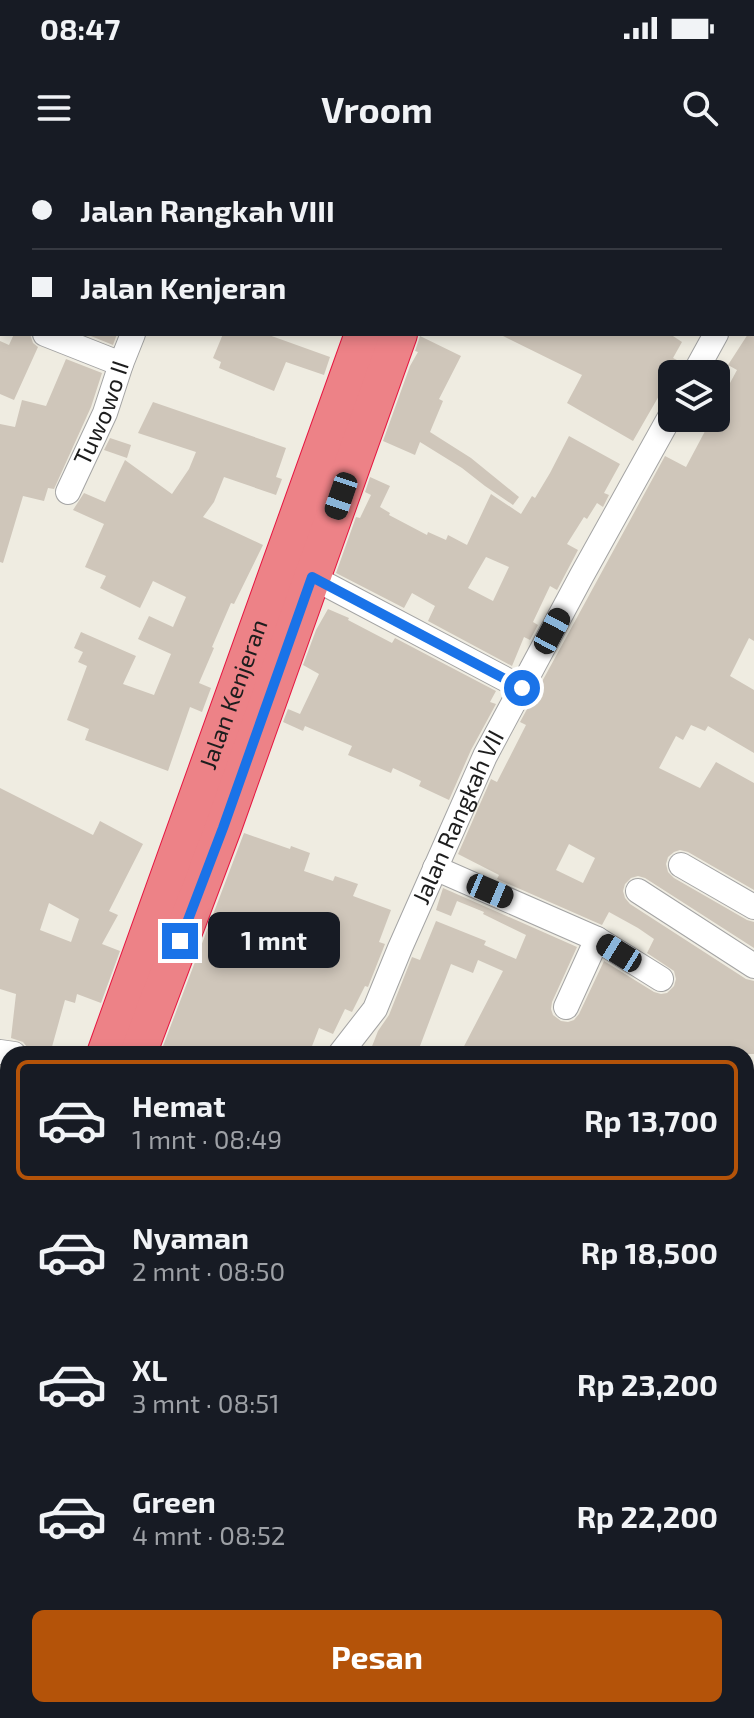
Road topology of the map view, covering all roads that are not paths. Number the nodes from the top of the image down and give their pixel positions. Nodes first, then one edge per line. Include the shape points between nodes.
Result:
1 (50, 336) edge
2 (132, 336) edge
3 (362, 336) edge
4 (398, 336) edge
5 (715, 336) edge
6 (702, 360) edge
7 (121, 364) junction
8 (661, 432) edge
9 (68, 492) dead end
10 (312, 577) junction
11 (522, 688) junction
12 (681, 865) dead end
13 (435, 868) junction
14 (638, 891) dead end
15 (754, 907) edge
16 (597, 939) junction
17 (754, 966) edge
18 (661, 979) dead end
19 (566, 1007) dead end
20 (108, 1046) edge
21 (141, 1046) edge
22 (346, 1046) edge

1 - 7 street
2 - 7 street, Tuwowo II
3 - 20 highway, Jalan Kenjeran
4 - 10 highway, Jalan Kenjeran
5 - 6 street
7 - 9 street, Tuwowo II
8 - 11 street, Jalan Rangkah VII
10 - 11 street
10 - 21 highway, Jalan Kenjeran
11 - 13 street, Jalan Rangkah VII
12 - 15 street
13 - 16 street
13 - 22 street, Jalan Rangkah VII via 375,1009
14 - 17 street
16 - 18 street
16 - 19 street

